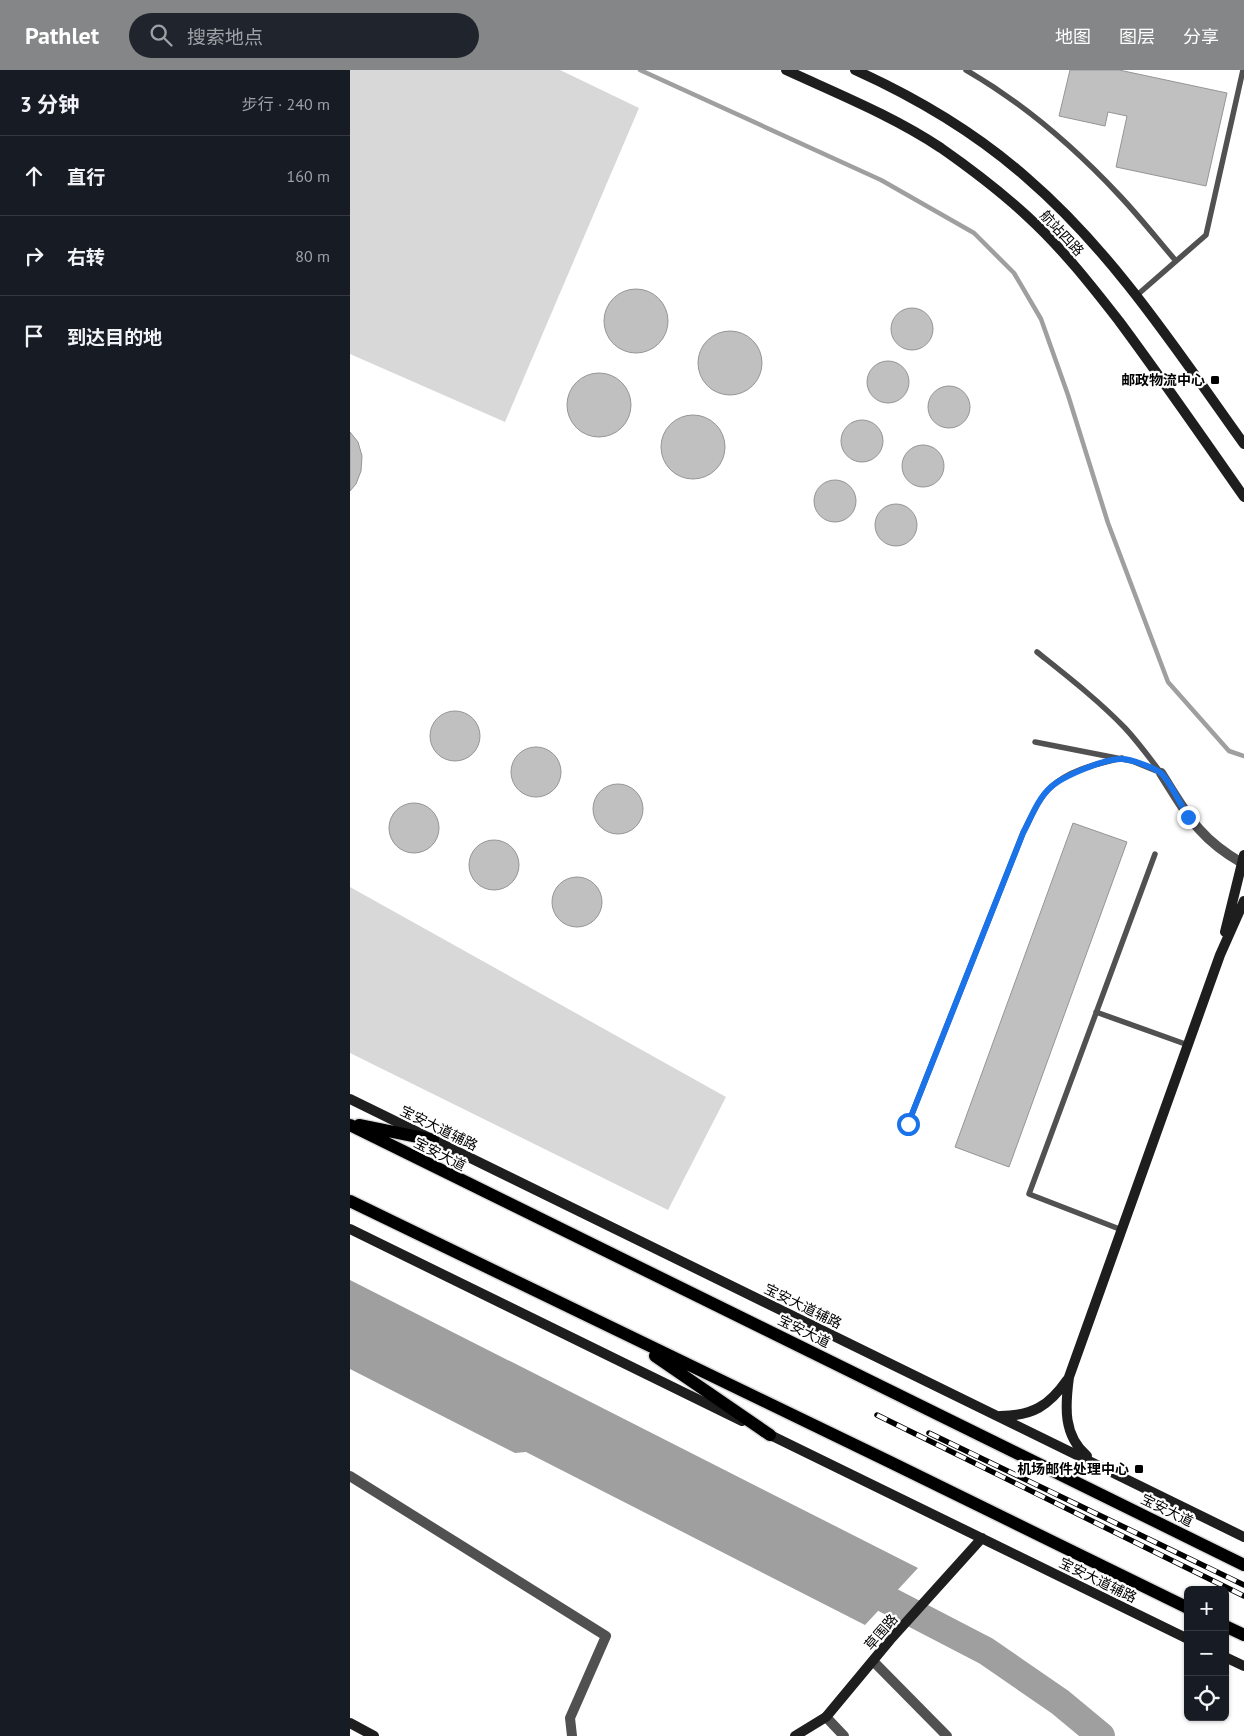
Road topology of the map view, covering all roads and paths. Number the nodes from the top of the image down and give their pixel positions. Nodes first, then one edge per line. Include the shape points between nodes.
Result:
1 (786, 70) edge
2 (855, 70) edge
3 (966, 70) edge
4 (1243, 70) edge
5 (1176, 261) junction
6 (1136, 296) junction
7 (1244, 444) edge
8 (1244, 497) edge
9 (1036, 652) dead end
10 (1035, 742) dead end
11 (1122, 758) junction
12 (1161, 773) junction
13 (1155, 854) dead end
14 (1243, 859) edge
15 (1244, 901) edge
16 (1220, 955) junction
17 (1096, 1012) junction
18 (1188, 1045) junction
19 (350, 1099) edge
20 (350, 1124) edge
21 (908, 1124) dead end
22 (432, 1140) junction
23 (350, 1201) edge
24 (350, 1229) edge
25 (1122, 1230) junction
26 (620, 1332) junction
27 (1069, 1377) junction
28 (998, 1416) junction
29 (770, 1435) junction
30 (1095, 1464) junction
31 (350, 1476) edge
32 (1244, 1536) edge
33 (982, 1538) junction
34 (1244, 1565) edge
35 (1184, 1606) edge
36 (1229, 1628) edge
37 (1244, 1636) edge
38 (1184, 1637) edge
39 (1229, 1659) edge
40 (873, 1661) junction
41 (1244, 1666) edge
42 (826, 1717) junction
43 (350, 1723) edge
44 (374, 1736) edge
45 (572, 1736) edge
46 (795, 1736) edge
47 (844, 1736) edge
48 (947, 1736) edge

1 - 8 street, 航站四路 via 939,147 1028,216 1096,292
2 - 6 street, 航站四路 via 899,91 991,148 1060,209
3 - 5 lane via 1036,118 1083,159
4 - 5 lane via 1206,235
5 - 6 lane
6 - 7 street, 航站四路
9 - 12 lane via 1110,713
10 - 11 lane
11 - 12 lane
11 - 21 lane via 1090,766 1068,776 1050,787 1038,804 1023,833
12 - 14 street via 1201,833 1227,855
13 - 17 lane
14 - 16 street
15 - 16 street
16 - 18 street
17 - 18 lane
17 - 25 lane via 1029,1194
18 - 25 street
19 - 22 street, 宝安大道辅路
20 - 22 main road
20 - 34 main road, 宝安大道
22 - 28 street, 宝安大道辅路
23 - 26 main road
24 - 29 street, 宝安大道辅路
25 - 27 street
26 - 29 main road
26 - 35 main road
27 - 28 street via 1058,1394 1035,1411
27 - 30 street via 1068,1427 1080,1450
28 - 30 street, 宝安大道辅路
29 - 33 street, 宝安大道辅路
30 - 32 street, 宝安大道辅路
31 - 45 street via 606,1636 570,1718
33 - 38 street, 宝安大道辅路
33 - 40 street, 草围路
36 - 37 main road
39 - 41 street
40 - 42 street, 草围路
40 - 48 street
42 - 46 street, 草围路
42 - 47 street
43 - 44 street

